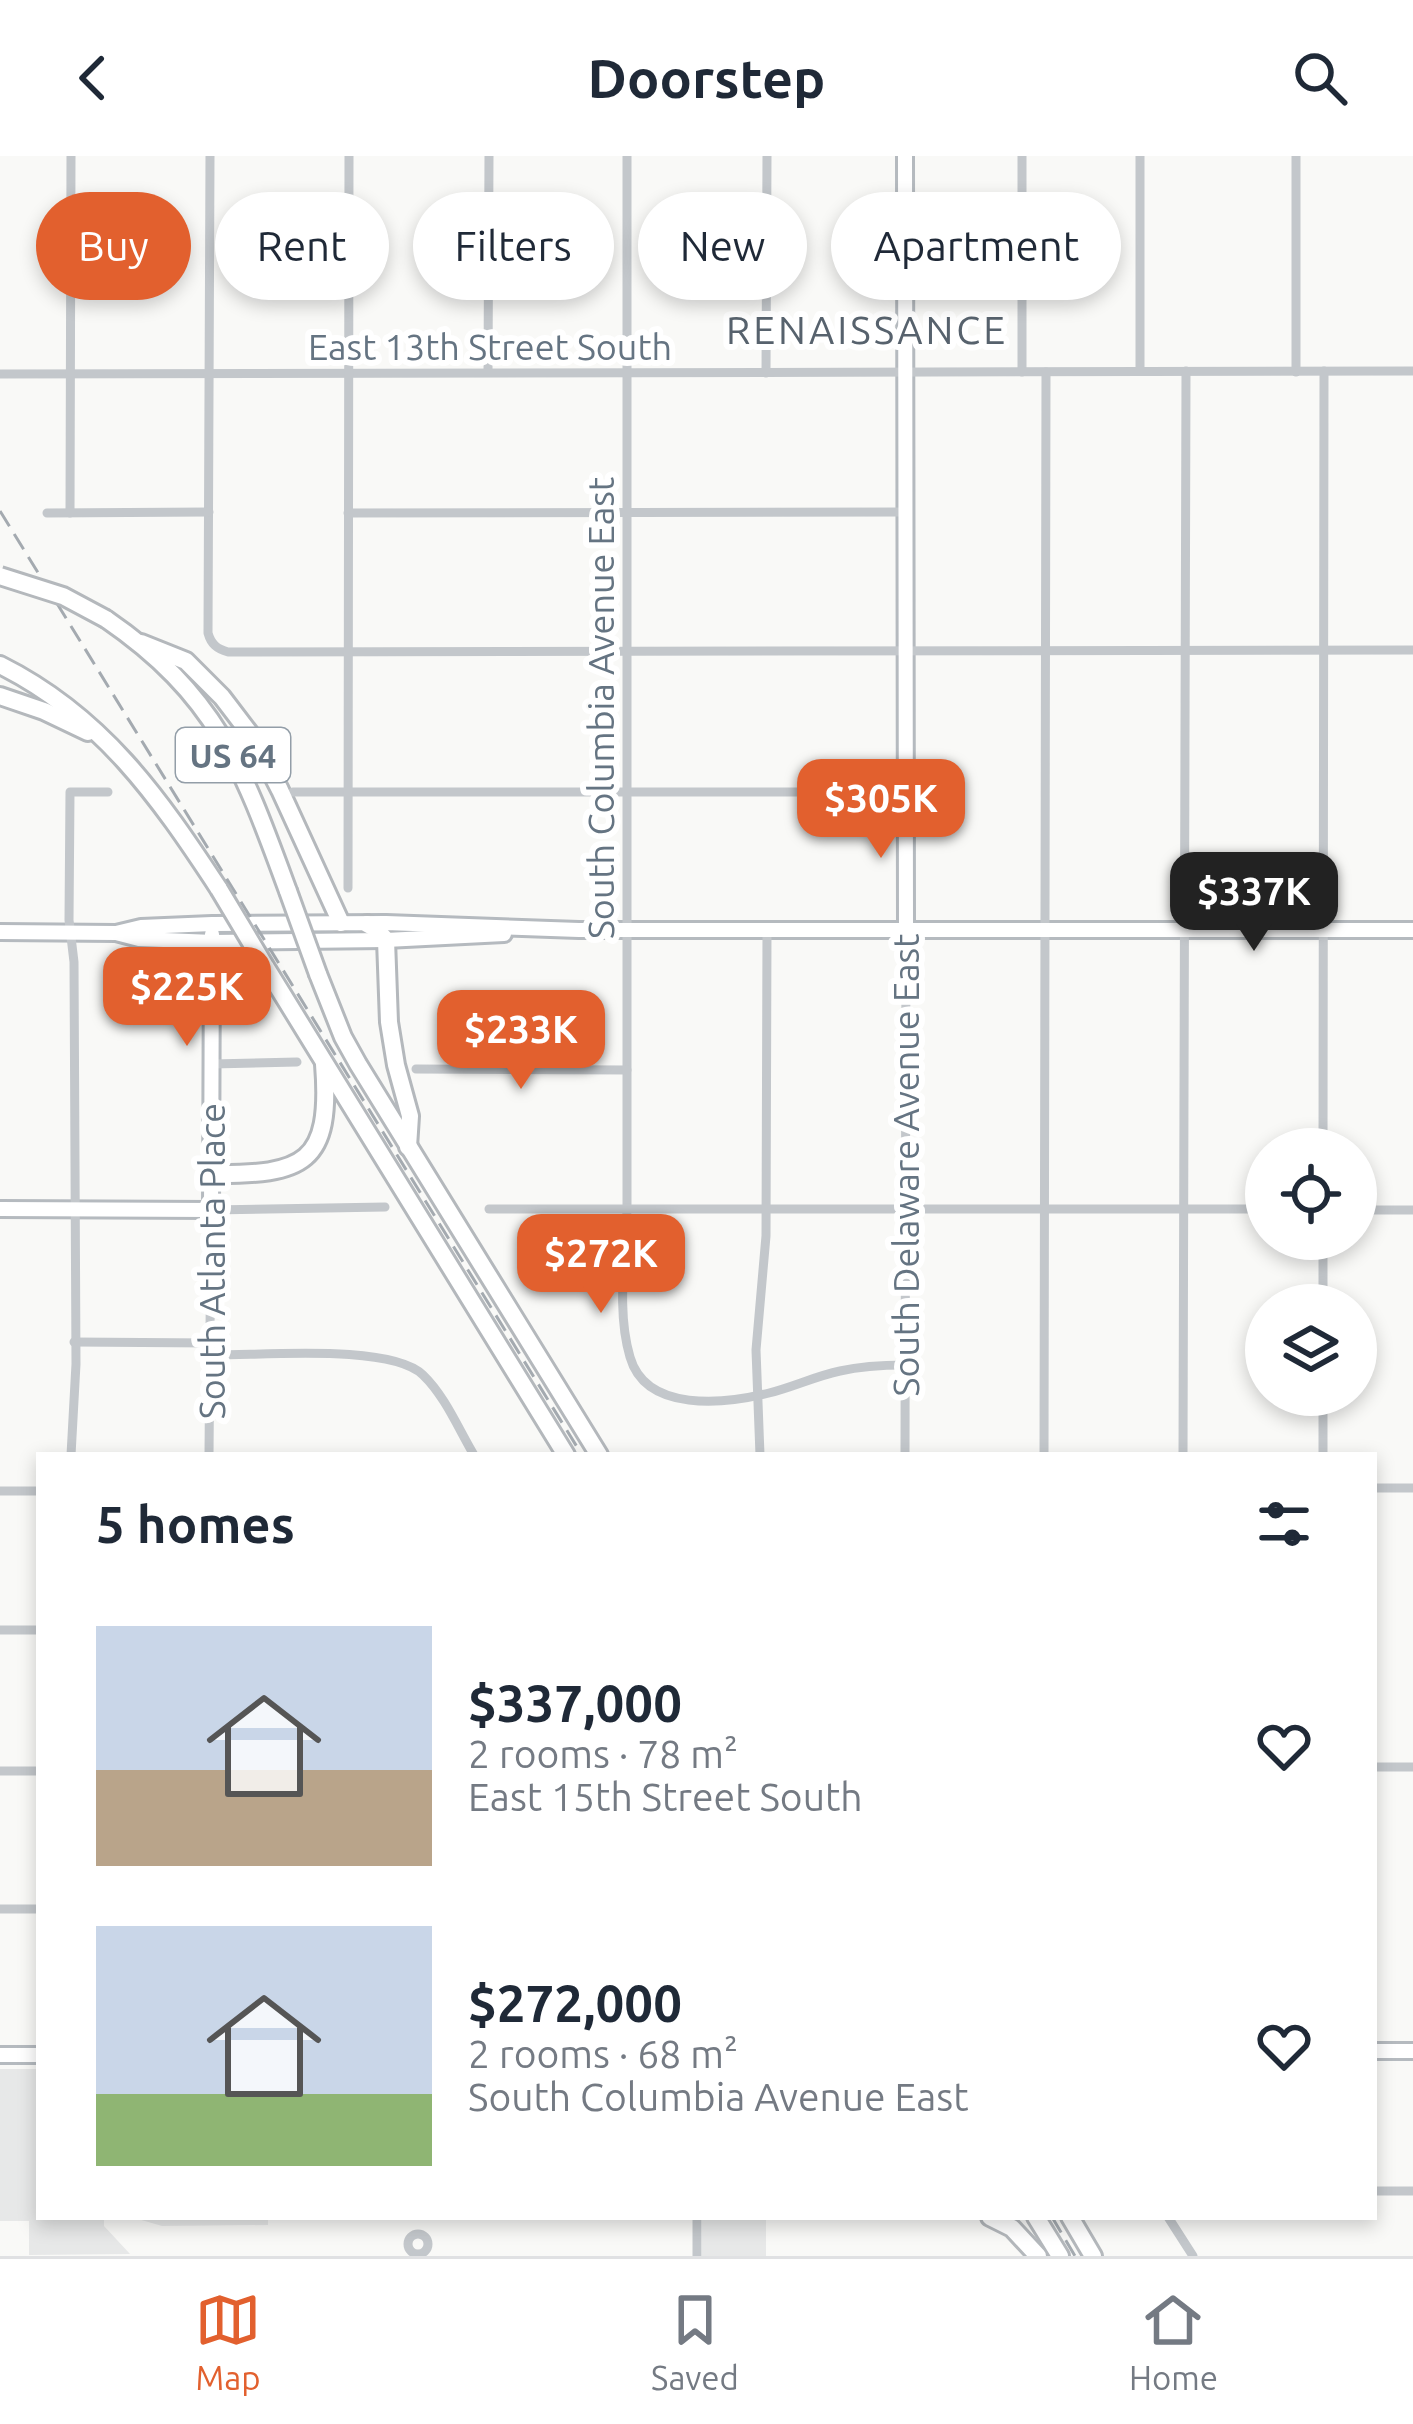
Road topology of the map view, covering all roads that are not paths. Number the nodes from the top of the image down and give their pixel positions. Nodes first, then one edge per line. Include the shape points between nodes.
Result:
1 (70, 156) edge
2 (210, 156) edge
3 (349, 156) edge
4 (489, 156) edge
5 (627, 156) edge
6 (767, 156) edge
7 (905, 156) edge
8 (1022, 156) edge
9 (1140, 156) edge
10 (1297, 156) edge
11 (1140, 371) junction
12 (1186, 371) junction
13 (1296, 371) junction
14 (1324, 371) junction
15 (1413, 371) edge
16 (488, 372) junction
17 (626, 372) junction
18 (906, 372) junction
19 (1022, 372) junction
20 (1046, 372) junction
21 (70, 373) junction
22 (209, 373) junction
23 (349, 373) junction
24 (766, 373) junction
25 (0, 374) edge
26 (209, 512) junction
27 (905, 512) junction
28 (47, 513) dead end
29 (70, 513) junction
30 (348, 513) junction
31 (626, 513) junction
32 (0, 576) edge
33 (141, 643) junction
34 (1325, 650) junction
35 (1413, 650) edge
36 (1185, 651) junction
37 (348, 652) junction
38 (626, 652) junction
39 (905, 652) junction
40 (1045, 652) junction
41 (0, 665) edge
42 (0, 696) edge
43 (108, 741) junction
44 (108, 792) dead end
45 (293, 792) dead end
46 (348, 792) junction
47 (627, 792) junction
48 (906, 792) junction
49 (348, 888) dead end
50 (341, 923) junction
51 (212, 924) junction
52 (367, 924) junction
53 (549, 930) junction
54 (626, 930) junction
55 (766, 930) junction
56 (906, 930) junction
57 (1044, 930) junction
58 (1184, 930) junction
59 (1324, 930) junction
60 (1413, 930) edge
61 (0, 932) edge
62 (71, 932) junction
63 (116, 933) junction
64 (386, 940) junction
65 (213, 942) junction
66 (324, 1061) junction
67 (297, 1062) dead end
68 (212, 1064) junction
69 (416, 1069) dead end
70 (627, 1070) junction
71 (1323, 1128) edge
72 (408, 1148) junction
73 (211, 1174) junction
74 (386, 1208) dead end
75 (627, 1208) junction
76 (766, 1208) junction
77 (904, 1208) junction
78 (0, 1209) edge
79 (489, 1209) dead end
80 (1044, 1209) junction
81 (1183, 1209) junction
82 (1245, 1209) edge
83 (73, 1210) junction
84 (211, 1210) junction
85 (1377, 1210) edge
86 (1413, 1210) edge
87 (74, 1342) junction
88 (210, 1342) junction
89 (210, 1355) junction
90 (905, 1365) junction
91 (758, 1395) junction
92 (1323, 1416) edge
93 (70, 1452) edge
94 (209, 1452) edge
95 (472, 1452) edge
96 (564, 1452) edge
97 (596, 1452) edge
98 (760, 1452) edge
99 (904, 1452) edge
100 (1045, 1452) edge
101 (1183, 1452) edge
102 (1323, 1452) edge
103 (1377, 1488) edge
104 (1413, 1488) edge
105 (0, 1491) edge
106 (36, 1491) edge
107 (0, 1630) edge
108 (36, 1630) edge
109 (1377, 1767) edge
110 (1413, 1767) edge
111 (0, 1771) edge
112 (36, 1771) edge
113 (0, 1909) edge
114 (36, 1909) edge
115 (1377, 2051) edge
116 (1413, 2051) edge
117 (0, 2055) edge
118 (36, 2055) edge
119 (1377, 2191) edge
120 (1413, 2191) edge
121 (697, 2220) edge
122 (996, 2220) edge
123 (1038, 2220) edge
124 (1072, 2220) edge
125 (1171, 2220) edge
126 (697, 2256) edge
127 (1038, 2256) edge
128 (1060, 2256) edge
129 (1093, 2256) edge
130 (1192, 2256) edge

1 - 21 street
2 - 22 street
3 - 23 street
4 - 16 street
5 - 17 street, South Columbia Avenue East
6 - 24 street
7 - 18 main road, South Delaware Avenue East
8 - 19 street
9 - 11 street
10 - 13 street
11 - 12 street, East 13th Street South
11 - 20 street, East 13th Street South
12 - 13 street, East 13th Street South
12 - 36 street
13 - 14 street, East 13th Street South
14 - 15 street, East 13th Street South
14 - 34 street
16 - 17 street, East 13th Street South
16 - 23 street, East 13th Street South
17 - 24 street, East 13th Street South
17 - 31 street, South Columbia Avenue East
18 - 19 street, East 13th Street South
18 - 24 street, East 13th Street South
18 - 27 main road, South Delaware Avenue East
19 - 20 street, East 13th Street South
20 - 40 street
21 - 22 street, East 13th Street South
21 - 25 street, East 13th Street South
21 - 29 street
22 - 23 street, East 13th Street South
22 - 26 street
23 - 30 street
26 - 29 street
26 - 37 street via 214,646
27 - 31 street
27 - 39 main road, South Delaware Avenue East
28 - 29 street
30 - 31 street
30 - 37 street
31 - 38 street, South Columbia Avenue East
32 - 33 highway, US 64, bridge via 63,596
33 - 50 highway via 186,662 239,718
33 - 72 highway, US 64, bridge via 220,731 343,1037
34 - 35 street
34 - 36 street
34 - 59 street
36 - 40 street
36 - 58 street
37 - 38 street
37 - 46 street
38 - 39 street
38 - 47 street, South Columbia Avenue East
39 - 40 street
39 - 48 main road, South Delaware Avenue East
40 - 57 street
41 - 43 highway, US 64
42 - 43 highway
43 - 66 highway, US 64, bridge via 219,889
44 - 62 street via 70,792
45 - 46 street
46 - 47 street
46 - 49 street
47 - 48 street
47 - 54 street, South Columbia Avenue East
48 - 56 main road, South Delaware Avenue East
50 - 51 main road
50 - 52 main road
51 - 63 main road
51 - 65 main road, South Atlanta Place
52 - 53 main road
52 - 64 highway
53 - 54 main road
53 - 64 main road
54 - 55 main road
54 - 70 street, South Columbia Avenue East
55 - 56 main road
55 - 76 street
56 - 57 main road
56 - 77 street, South Delaware Avenue East
57 - 58 main road
57 - 80 street
58 - 59 main road
58 - 81 street
59 - 60 main road
59 - 71 street
61 - 62 main road
62 - 63 main road
62 - 83 street
63 - 65 main road
64 - 65 main road
64 - 72 highway
65 - 68 main road, South Atlanta Place
66 - 73 highway via 326,1118 307,1155 275,1173
66 - 96 highway, US 64
67 - 68 street
68 - 73 main road, South Atlanta Place
69 - 70 street
70 - 75 street, South Columbia Avenue East
72 - 97 highway, US 64
73 - 84 main road, South Atlanta Place
74 - 84 street
75 - 76 street
75 - 79 street
75 - 91 street, South Columbia Avenue East via 626,1339 636,1373 684,1399
76 - 77 street
76 - 91 street
77 - 80 street
77 - 90 street, South Delaware Avenue East
78 - 83 main road
80 - 81 street
80 - 100 street
81 - 82 street
81 - 101 street
83 - 84 main road
83 - 87 street
84 - 88 street, South Atlanta Place
85 - 86 street
87 - 88 street
87 - 93 street
88 - 89 street, South Atlanta Place
89 - 94 street, South Atlanta Place
89 - 95 street via 349,1355 411,1366
90 - 91 street via 845,1370
90 - 99 street, South Delaware Avenue East
91 - 98 street
92 - 102 street
103 - 104 street
105 - 106 street
107 - 108 street
109 - 110 street
111 - 112 street
113 - 114 street
115 - 116 main road
117 - 118 main road
119 - 120 street
121 - 126 street
122 - 127 highway
123 - 128 highway
124 - 129 highway
125 - 130 street

